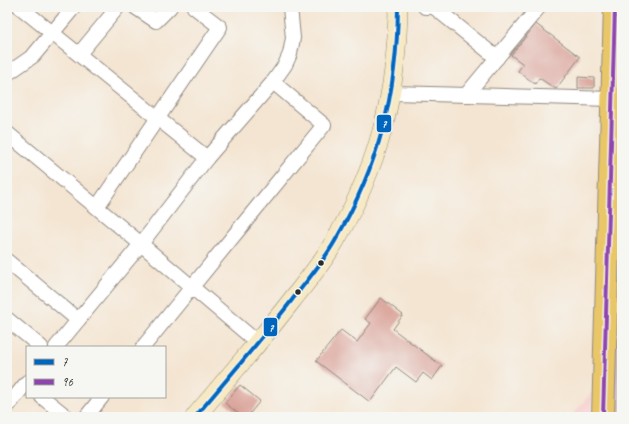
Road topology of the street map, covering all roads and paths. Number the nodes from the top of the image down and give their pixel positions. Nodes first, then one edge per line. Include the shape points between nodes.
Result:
1 (20, 7) edge
2 (74, 7) edge
3 (118, 7) edge
4 (135, 7) edge
5 (170, 7) edge
6 (194, 7) edge
7 (290, 7) edge
8 (398, 7) edge
9 (425, 7) edge
10 (434, 7) edge
11 (539, 7) edge
12 (615, 7) edge
13 (52, 34) junction
14 (79, 54) junction
15 (497, 58) junction
16 (618, 72) edge
17 (7, 74) edge
18 (273, 82) junction
19 (392, 93) junction
20 (466, 95) junction
21 (613, 100) junction
22 (159, 118) junction
23 (7, 133) edge
24 (207, 158) junction
25 (97, 207) junction
26 (142, 244) junction
27 (7, 261) edge
28 (191, 286) junction
29 (614, 308) edge
30 (7, 319) edge
31 (78, 320) junction
32 (258, 343) junction
33 (40, 346) edge
34 (57, 346) edge
35 (144, 346) edge
36 (26, 385) edge
37 (43, 398) edge
38 (101, 398) edge
39 (7, 407) edge
40 (199, 416) edge
41 (67, 417) edge
42 (86, 417) edge
43 (603, 417) edge

1 - 13 street
2 - 13 street
3 - 14 street
4 - 5 street via 156,21
6 - 22 street via 220,27
7 - 18 street via 293,38 290,54
8 - 19 street via 398,39
9 - 10 street
10 - 15 street
11 - 15 street
12 - 16 main road
13 - 14 street
13 - 17 street via 33,56
14 - 22 street
15 - 20 street
16 - 21 main road
18 - 24 street
18 - 28 street via 324,125
19 - 20 street
19 - 32 street via 370,168 335,242
20 - 21 street
21 - 29 main road
22 - 24 street
22 - 25 street
23 - 25 street
24 - 26 street
25 - 26 street
26 - 28 street
26 - 31 street
27 - 31 street
28 - 32 street
28 - 35 street
29 - 43 main road
30 - 33 street
31 - 34 street
32 - 40 street
36 - 39 street
37 - 41 street
38 - 42 street

